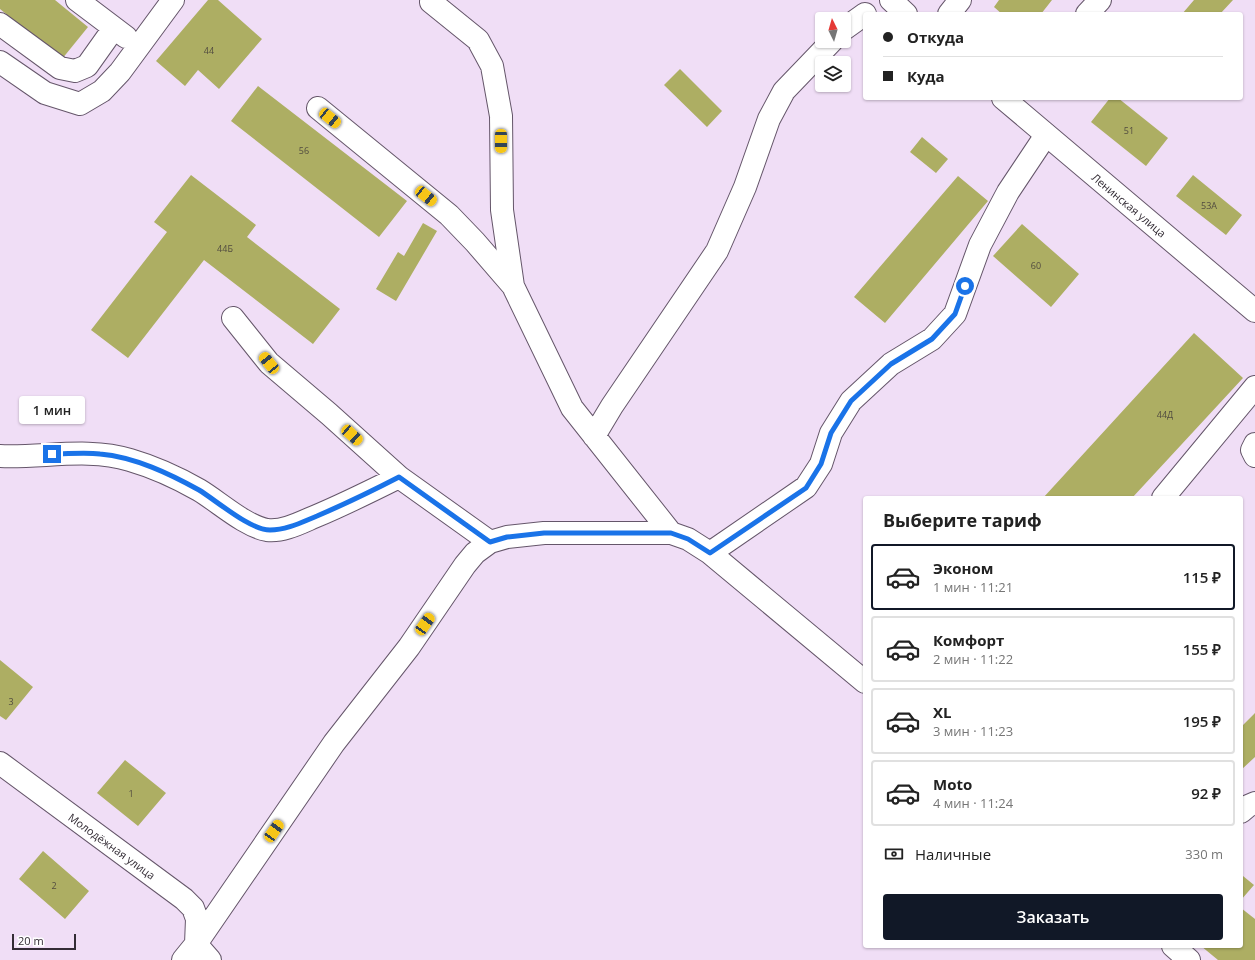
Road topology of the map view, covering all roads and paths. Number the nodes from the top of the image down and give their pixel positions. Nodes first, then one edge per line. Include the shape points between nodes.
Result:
1 (78, 0) edge
2 (173, 0) edge
3 (885, 0) edge
4 (891, 0) edge
5 (960, 0) edge
6 (1100, 0) edge
7 (431, 2) dead end
8 (868, 12) edge
9 (904, 12) edge
10 (951, 12) edge
11 (1089, 12) edge
12 (863, 15) edge
13 (0, 24) edge
14 (851, 24) edge
15 (114, 28) junction
16 (139, 46) junction
17 (825, 48) edge
18 (0, 62) edge
19 (1010, 100) edge
20 (318, 108) dead end
21 (1046, 135) junction
22 (513, 286) junction
23 (1255, 311) edge
24 (233, 318) dead end
25 (1255, 387) edge
26 (594, 436) junction
27 (1255, 444) edge
28 (0, 456) edge
29 (1255, 456) edge
30 (399, 477) junction
31 (1165, 496) edge
32 (671, 533) junction
33 (490, 542) junction
34 (710, 553) junction
35 (863, 680) edge
36 (0, 763) edge
37 (1255, 803) edge
38 (1243, 810) edge
39 (1175, 948) edge
40 (189, 952) edge
41 (210, 960) edge
42 (1190, 960) edge

1 - 15 street
2 - 16 street
3 - 8 street
4 - 9 street
5 - 10 street
6 - 11 street
7 - 22 street via 478,40 492,66 501,116 502,210
12 - 14 street
13 - 15 street via 60,68 75,71 87,66
15 - 16 street
16 - 18 street via 102,91 80,104 45,93
17 - 26 street via 784,91 769,119 745,187 717,251
19 - 21 street, Ленинская улица
20 - 22 street via 449,215
21 - 23 street, Ленинская улица
21 - 34 street via 1008,192 980,245 955,314 932,339 891,364 851,401 831,433 821,464 806,488
22 - 26 street via 572,408
24 - 30 street via 269,363
25 - 31 street
26 - 32 street
27 - 29 street via 1252,450
28 - 30 street via 100,454 129,460 165,473 200,491 241,518 268,530 294,525 350,502
30 - 33 street
32 - 33 street via 544,533 507,537
32 - 34 street via 688,539
33 - 40 street via 475,553 465,565 408,647 334,743
34 - 35 street
36 - 40 street, Молодёжная улица via 193,908 197,919
37 - 38 street
39 - 42 street
40 - 41 street

